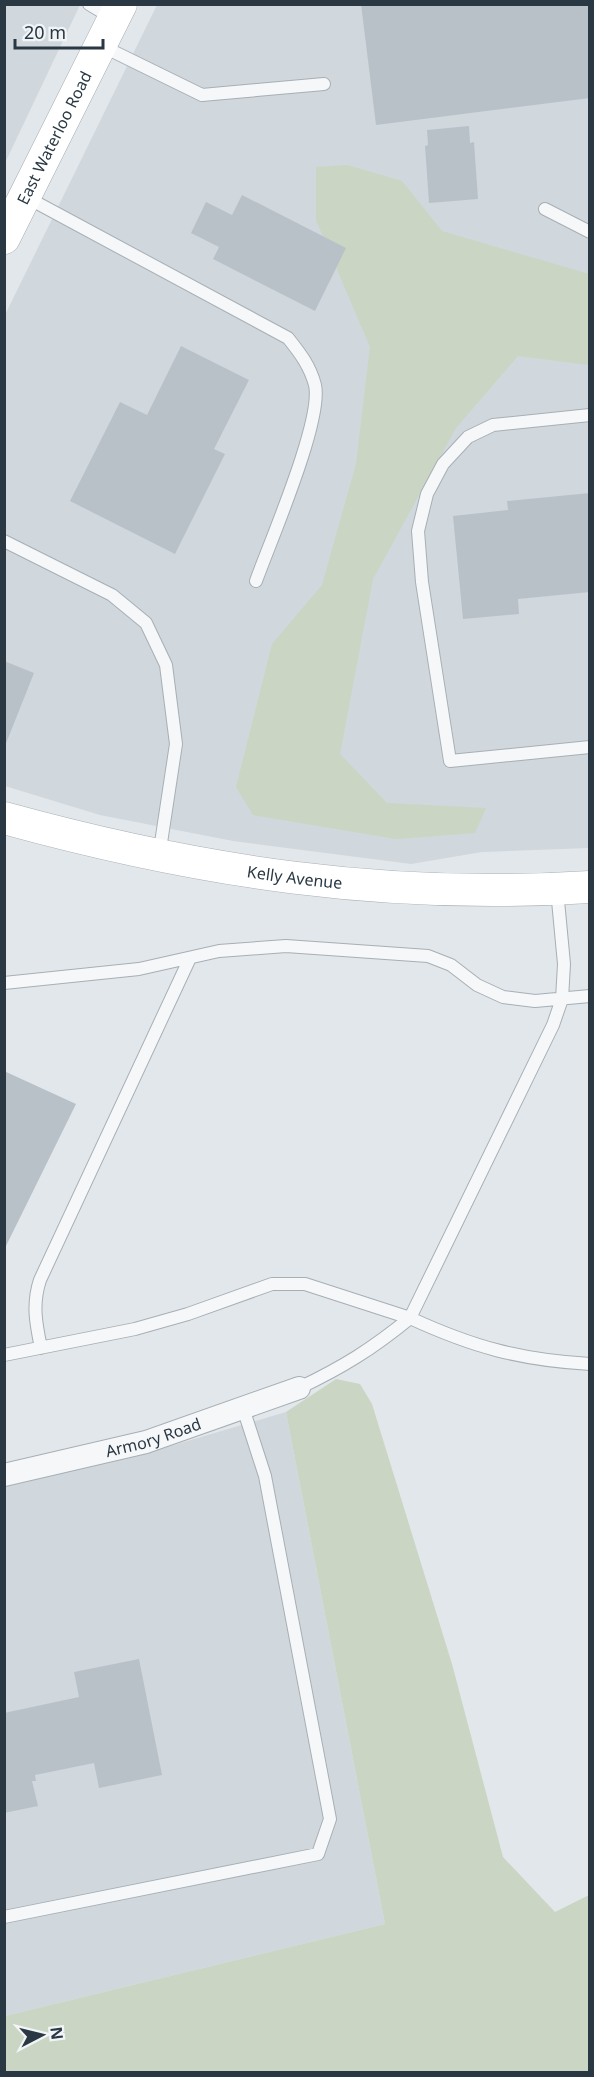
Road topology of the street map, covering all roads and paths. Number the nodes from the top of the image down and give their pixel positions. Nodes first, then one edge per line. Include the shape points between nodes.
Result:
1 (106, 18) edge
2 (324, 84) dead end
3 (25, 197) junction
4 (545, 209) dead end
5 (7, 229) edge
6 (590, 232) edge
7 (590, 415) edge
8 (4, 541) edge
9 (256, 581) dead end
10 (590, 747) edge
11 (4, 818) edge
12 (159, 857) junction
13 (590, 887) edge
14 (557, 889) junction
15 (190, 958) junction
16 (4, 983) edge
17 (590, 996) edge
18 (562, 999) junction
19 (410, 1318) junction
20 (41, 1348) junction
21 (4, 1355) edge
22 (590, 1364) edge
23 (299, 1388) joint
24 (243, 1408) junction
25 (4, 1475) edge
26 (4, 1917) edge

1 - 2 lane via 202,95
1 - 3 main road, East Waterloo Road
3 - 5 main road, East Waterloo Road
3 - 9 lane via 288,338 306,361 316,387 314,422
4 - 6 lane
7 - 10 lane via 493,425 468,437 443,464 427,494 418,531 422,582 450,761
8 - 12 lane via 112,596 146,623 166,665 176,744
11 - 12 main road, Kelly Avenue
12 - 14 main road, Kelly Avenue via 283,879 345,885 447,891
13 - 14 main road, Kelly Avenue
14 - 18 lane via 564,964
15 - 16 lane via 139,969
15 - 18 lane via 219,951 285,945 428,956 451,965 477,985 503,997
15 - 20 lane via 39,1280 34,1313
17 - 18 lane
18 - 19 lane via 553,1025
19 - 20 lane via 305,1284 272,1284 135,1329
19 - 22 lane via 455,1339 512,1356
19 - 23 lane via 371,1350
20 - 21 lane
23 - 24 street, Armory Road
24 - 25 street, Armory Road via 146,1442
24 - 26 lane via 265,1476 330,1819 318,1854

